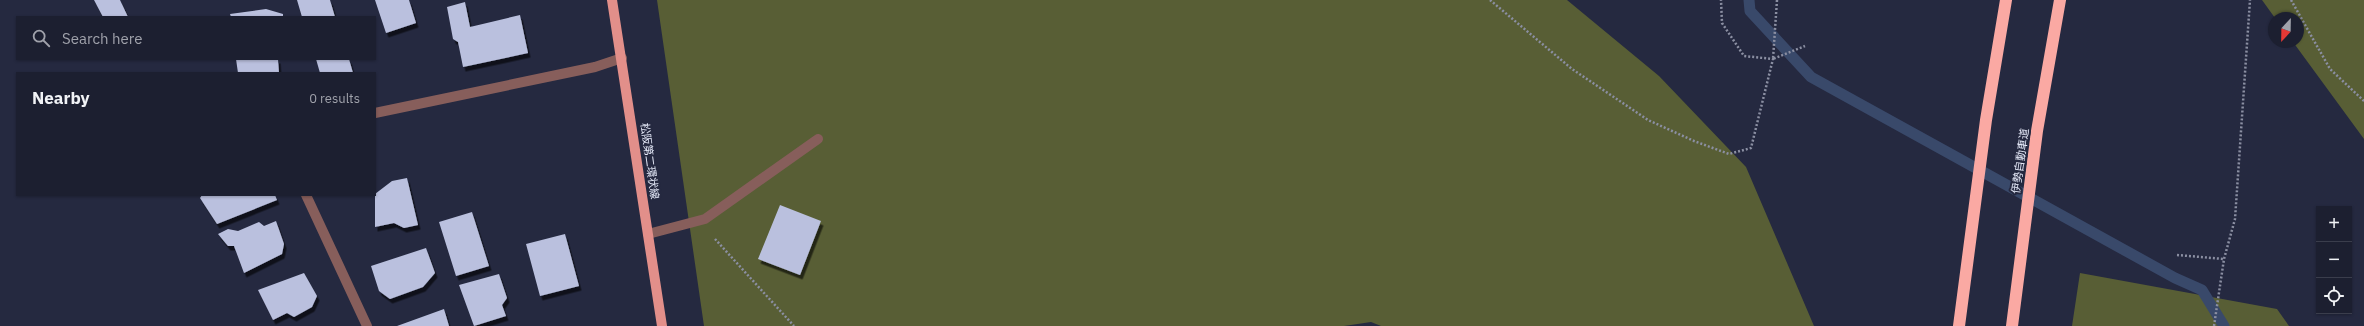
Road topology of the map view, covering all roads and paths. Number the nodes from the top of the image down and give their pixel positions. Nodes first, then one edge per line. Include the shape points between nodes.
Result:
1 (612, 0) edge
2 (1490, 0) edge
3 (1721, 0) edge
4 (1777, 0) edge
5 (2006, 0) edge
6 (2060, 0) edge
7 (2250, 0) edge
8 (2291, 0) edge
9 (1805, 46) dead end
10 (622, 58) junction
11 (1773, 59) junction
12 (2364, 101) edge
13 (376, 113) edge
14 (818, 139) dead end
15 (306, 196) edge
16 (706, 219) junction
17 (648, 234) junction
18 (2177, 255) dead end
19 (2224, 258) junction
20 (367, 326) edge
21 (662, 326) edge
22 (794, 326) edge
23 (1959, 326) edge
24 (2012, 326) edge
25 (2214, 326) edge

1 - 10 main road, 松阪第二環状線
2 - 11 path via 1572,69 1648,120 1694,142 1729,154 1751,148
3 - 11 path via 1722,23 1744,56
4 - 11 path
5 - 23 highway via 1986,120
6 - 24 highway, 伊勢自動車道 via 2037,131
7 - 19 path via 2235,219
8 - 12 path via 2330,69
9 - 11 path
10 - 13 street via 596,67
10 - 17 main road, 松阪第二環状線
14 - 16 street
15 - 20 street
16 - 17 street
16 - 22 path via 716,240
17 - 21 main road, 松阪第二環状線
18 - 19 path
19 - 25 path

